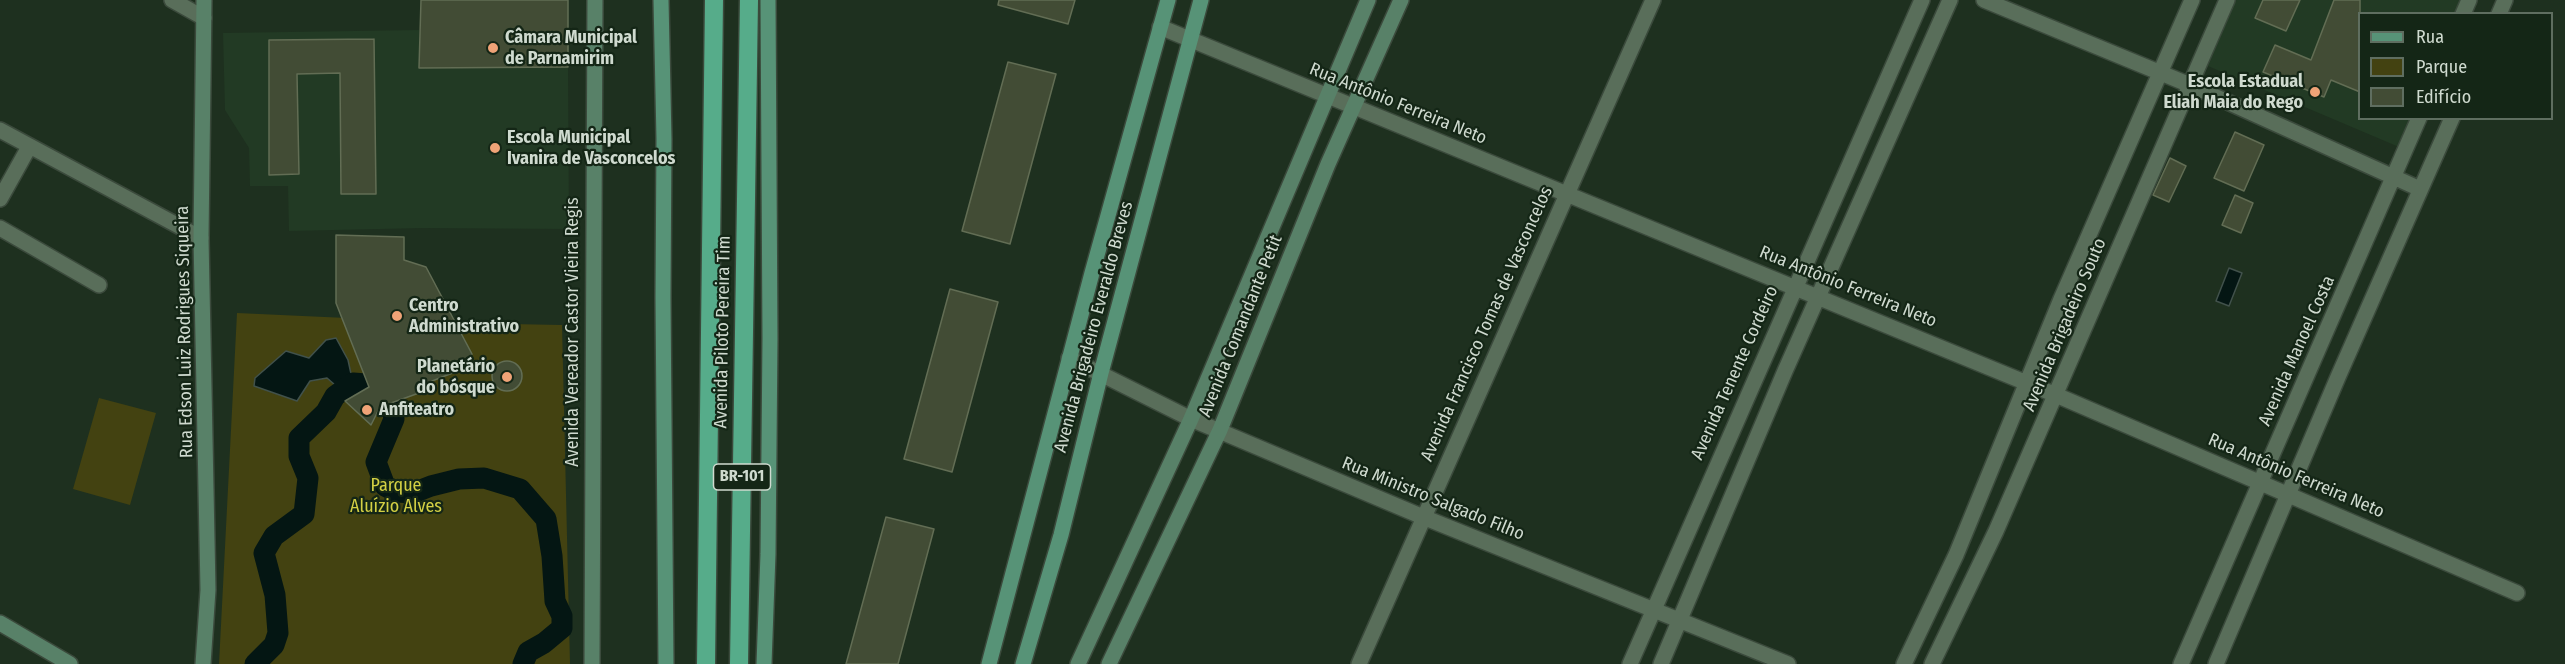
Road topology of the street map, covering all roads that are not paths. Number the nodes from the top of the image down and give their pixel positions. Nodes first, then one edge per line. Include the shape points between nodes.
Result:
1 (172, 0) edge
2 (204, 0) edge
3 (595, 0) edge
4 (661, 0) edge
5 (714, 0) edge
6 (749, 0) edge
7 (768, 0) edge
8 (1168, 0) edge
9 (1201, 0) edge
10 (1368, 0) edge
11 (1401, 0) edge
12 (1653, 0) edge
13 (1922, 0) edge
14 (1950, 0) edge
15 (1984, 0) edge
16 (2192, 0) edge
17 (2227, 0) edge
18 (204, 18) junction
19 (1160, 27) junction
20 (1191, 40) junction
21 (2159, 72) junction
22 (2190, 85) junction
23 (1326, 96) junction
24 (1354, 107) junction
25 (2418, 120) edge
26 (2451, 120) edge
27 (0, 130) edge
28 (29, 147) junction
29 (2393, 178) junction
30 (2420, 189) junction
31 (1566, 195) junction
32 (0, 199) edge
33 (0, 228) edge
34 (201, 237) junction
35 (99, 285) dead end
36 (1795, 286) junction
37 (1820, 296) junction
38 (1069, 358) junction
39 (1101, 373) junction
40 (2027, 383) junction
41 (2055, 395) junction
42 (1191, 419) junction
43 (1220, 430) junction
44 (2260, 483) junction
45 (2289, 494) junction
46 (1422, 517) junction
47 (2517, 593) dead end
48 (1653, 608) junction
49 (1681, 620) junction
50 (0, 622) edge
51 (70, 664) edge
52 (203, 664) edge
53 (592, 664) edge
54 (666, 664) edge
55 (706, 664) edge
56 (739, 664) edge
57 (764, 664) edge
58 (989, 664) edge
59 (1023, 664) edge
60 (1078, 664) edge
61 (1109, 664) edge
62 (1359, 664) edge
63 (1630, 664) edge
64 (1661, 664) edge
65 (1788, 664) edge
66 (1904, 664) edge
67 (1932, 664) edge
68 (2181, 664) edge
69 (2216, 664) edge

1 - 18 street
2 - 18 street, Rua Edson Luiz Rodrigues Siqueira
3 - 53 street, Avenida Vereador Castor Vieira Regis
4 - 54 main road
5 - 55 highway, Avenida Piloto Pereira Tim / BR-101
6 - 56 highway, Avenida Piloto Pereira Tim / BR-101
7 - 57 main road via 770,338
8 - 19 main road, Avenida Brigadeiro Everaldo Breves
9 - 20 main road, Avenida Brigadeiro Everaldo Breves
10 - 23 street, Avenida Comandante Petit
11 - 24 street, Avenida Comandante Petit
12 - 31 street, Avenida Francisco Tomas de Vasconcelos
13 - 36 street, Avenida Tenente Cordeiro
14 - 37 street
15 - 21 street
16 - 21 street, Avenida Brigadeiro Souto
17 - 22 street, Avenida Brigadeiro Souto
18 - 34 street, Rua Edson Luiz Rodrigues Siqueira
19 - 20 street, Rua Antônio Ferreira Neto
19 - 38 main road, Avenida Brigadeiro Everaldo Breves
20 - 23 street, Rua Antônio Ferreira Neto
20 - 39 main road, Avenida Brigadeiro Everaldo Breves
21 - 22 street
21 - 40 street, Avenida Brigadeiro Souto
22 - 29 street
22 - 41 street, Avenida Brigadeiro Souto
23 - 24 street, Rua Antônio Ferreira Neto
23 - 42 street, Avenida Comandante Petit
24 - 31 street, Rua Antônio Ferreira Neto
24 - 43 street, Avenida Comandante Petit
25 - 29 street, Avenida Manoel Costa
26 - 30 street
27 - 28 street
28 - 32 street
28 - 34 street
29 - 30 street
29 - 44 street, Avenida Manoel Costa
30 - 45 street
31 - 36 street, Rua Antônio Ferreira Neto
31 - 46 street, Avenida Francisco Tomas de Vasconcelos
33 - 35 street
34 - 52 street, Rua Edson Luiz Rodrigues Siqueira via 208,590
36 - 37 street, Rua Antônio Ferreira Neto
36 - 48 street, Avenida Tenente Cordeiro
37 - 40 street, Rua Antônio Ferreira Neto
37 - 49 street
38 - 39 street, Rua Ministro Salgado Filho
38 - 58 main road, Avenida Brigadeiro Everaldo Breves
39 - 42 street, Rua Ministro Salgado Filho
39 - 59 main road, Avenida Brigadeiro Everaldo Breves
40 - 41 street, Rua Antônio Ferreira Neto
40 - 66 street, Avenida Brigadeiro Souto via 1956,555
41 - 44 street, Rua Antônio Ferreira Neto
41 - 67 street, Avenida Brigadeiro Souto
42 - 43 street, Rua Ministro Salgado Filho
42 - 60 street, Avenida Comandante Petit
43 - 46 street, Rua Ministro Salgado Filho
43 - 61 street, Avenida Comandante Petit
44 - 45 street, Rua Antônio Ferreira Neto
44 - 68 street, Avenida Manoel Costa
45 - 47 street, Rua Antônio Ferreira Neto
45 - 69 street
46 - 48 street, Rua Ministro Salgado Filho
46 - 62 street, Avenida Francisco Tomas de Vasconcelos
48 - 49 street, Rua Ministro Salgado Filho
48 - 63 street, Avenida Tenente Cordeiro
49 - 64 street
49 - 65 street, Rua Ministro Salgado Filho
50 - 51 street

